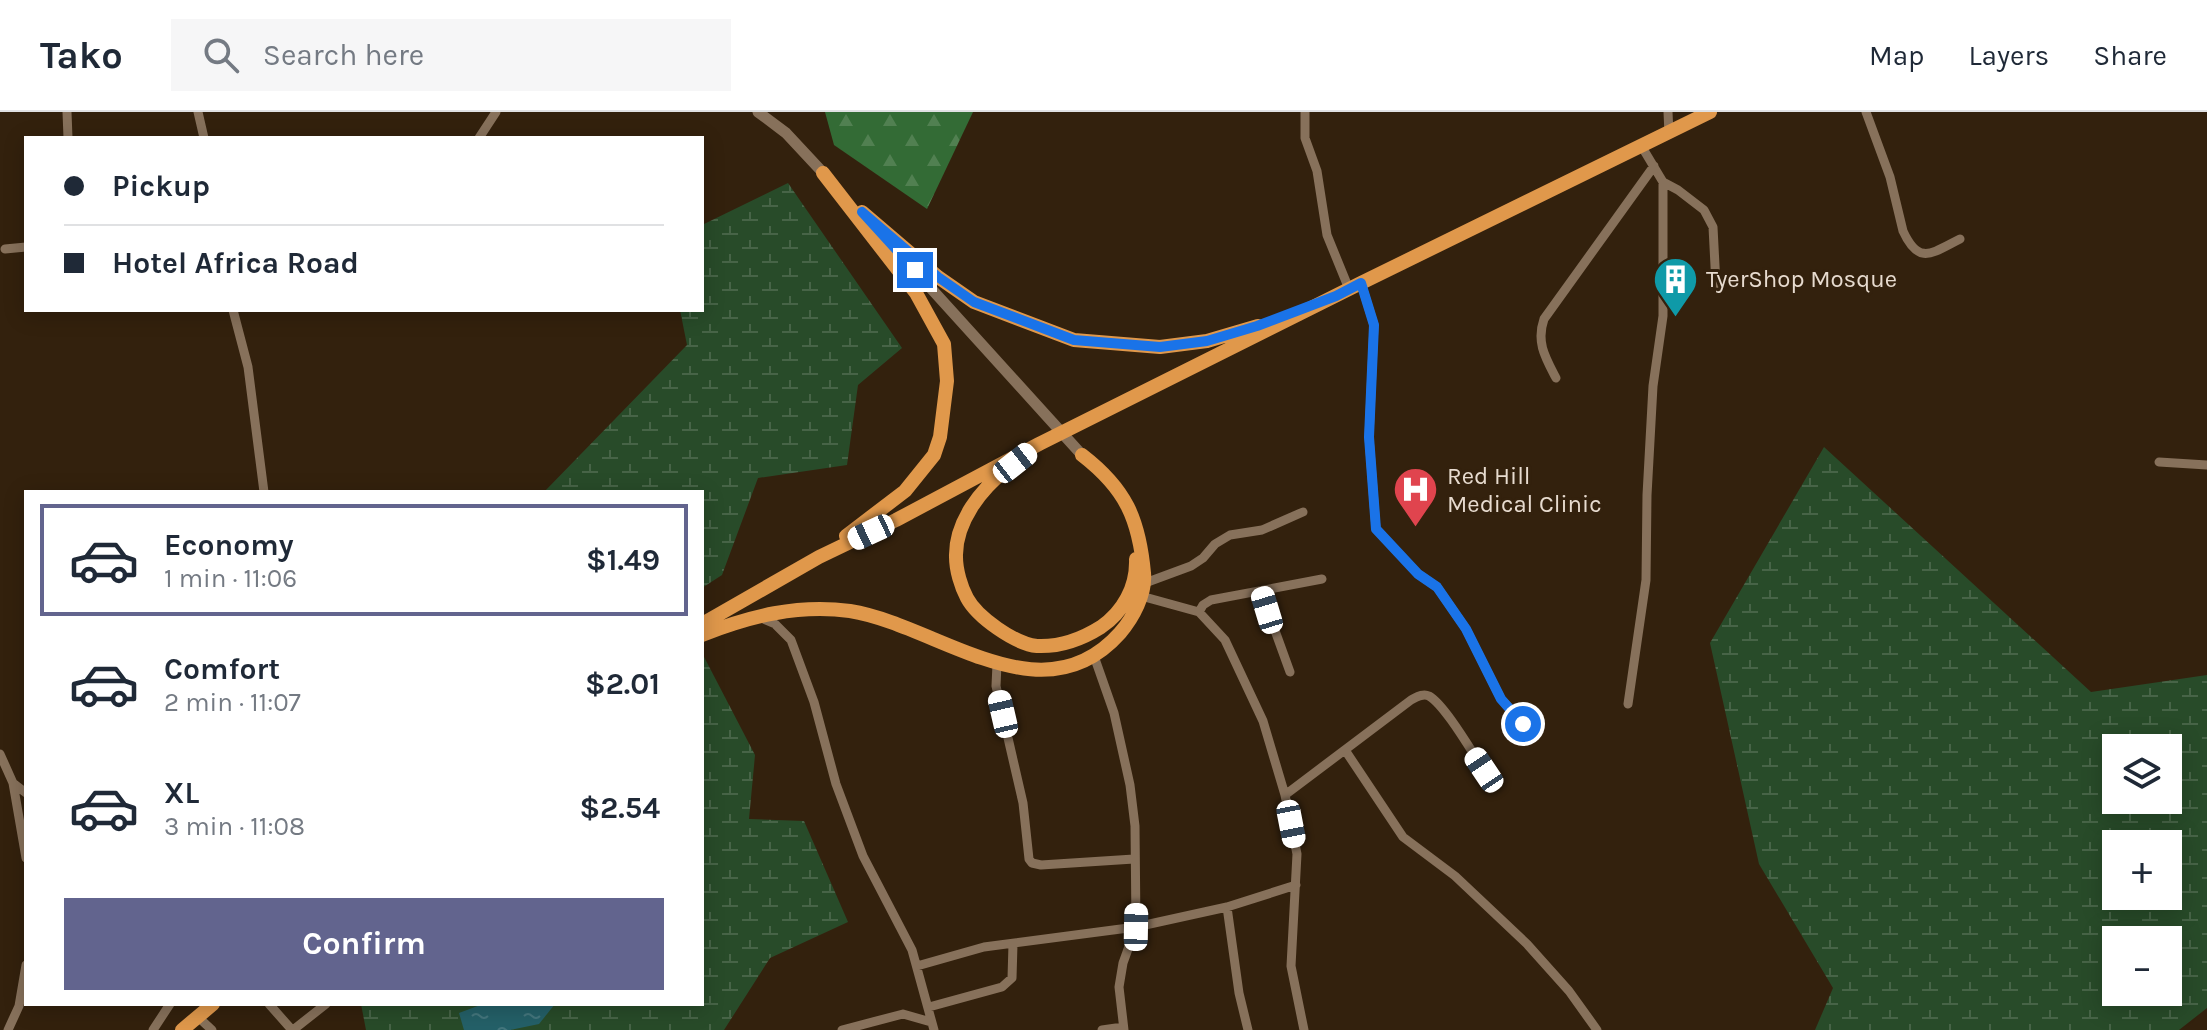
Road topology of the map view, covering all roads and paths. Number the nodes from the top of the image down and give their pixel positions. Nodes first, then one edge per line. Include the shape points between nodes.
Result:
1 (67, 112) edge
2 (198, 112) edge
3 (496, 112) edge
4 (758, 112) edge
5 (1305, 112) edge
6 (1668, 112) edge
7 (1710, 112) edge
8 (1866, 112) edge
9 (1669, 134) junction
10 (68, 136) edge
11 (204, 136) edge
12 (480, 136) edge
13 (1642, 147) junction
14 (1654, 166) junction
15 (823, 173) junction
16 (1663, 182) junction
17 (862, 212) junction
18 (1960, 239) dead end
19 (24, 247) edge
20 (5, 249) dead end
21 (1716, 285) dead end
22 (1349, 289) junction
23 (234, 312) edge
24 (1556, 378) dead end
25 (1039, 444) junction
26 (1077, 451) junction
27 (2159, 462) dead end
28 (2207, 465) edge
29 (264, 490) edge
30 (1303, 512) dead end
31 (819, 557) junction
32 (1322, 579) dead end
33 (1143, 589) junction
34 (1261, 592) junction
35 (1199, 612) junction
36 (756, 616) junction
37 (704, 623) edge
38 (704, 634) edge
39 (1094, 656) junction
40 (997, 664) junction
41 (1290, 672) dead end
42 (1628, 704) dead end
43 (1529, 729) dead end
44 (1345, 750) junction
45 (0, 754) edge
46 (1484, 770) dead end
47 (13, 783) junction
48 (24, 791) edge
49 (1285, 795) junction
50 (24, 846) edge
51 (1134, 859) junction
52 (1296, 885) junction
53 (1227, 907) junction
54 (1136, 927) junction
55 (1013, 944) junction
56 (917, 966) junction
57 (24, 977) edge
58 (165, 1006) edge
59 (211, 1006) edge
60 (271, 1006) edge
61 (323, 1006) edge
62 (929, 1007) junction
63 (198, 1017) junction
64 (932, 1026) edge
65 (1124, 1028) edge
66 (8, 1030) edge
67 (153, 1030) edge
68 (182, 1030) edge
69 (212, 1030) edge
70 (292, 1030) edge
71 (842, 1030) edge
72 (1102, 1030) edge
73 (1248, 1030) edge
74 (1304, 1030) edge
75 (1597, 1030) edge

1 - 10 street
2 - 11 street
3 - 12 street
4 - 15 street
5 - 22 street via 1305,138 1317,171 1327,235
6 - 9 street
7 - 9 highway
8 - 18 street via 1910,246 1924,255
9 - 13 highway
13 - 14 street
13 - 22 highway
14 - 16 street
14 - 24 street via 1544,319 1540,345
15 - 17 street
15 - 31 highway via 916,293 944,344 947,381 934,455 905,491
16 - 21 street via 1704,210 1713,227
16 - 42 street via 1663,316 1653,386 1646,580
17 - 22 highway via 974,302 1074,340 1160,347 1207,341
17 - 26 street
19 - 20 street
22 - 25 highway
22 - 43 street via 1374,325 1369,437 1376,529 1437,587 1466,629 1501,699
23 - 29 street via 248,367
25 - 26 highway via 978,495 960,533 956,556 968,600 988,622 1034,646 1087,636 1113,619 1131,592 1136,570 1129,522 1102,476
25 - 31 highway
26 - 33 highway via 1104,472 1134,516 1141,539
27 - 28 street
30 - 33 street via 1262,530 1230,535 1191,566
31 - 37 highway
32 - 34 street
33 - 35 street
33 - 39 highway via 1128,623
34 - 35 street via 1211,600
34 - 41 street
35 - 49 street via 1225,640 1263,721
36 - 38 highway
36 - 40 highway via 795,608 851,611
36 - 56 street via 775,624 791,640 863,856
39 - 40 highway via 1039,671
39 - 51 street via 1130,785
40 - 51 street via 996,686 1023,803 1029,859 1041,865
44 - 46 street via 1424,695 1446,714
44 - 49 street
44 - 75 street via 1403,837 1455,876 1527,944
45 - 47 street
47 - 48 street
47 - 50 street
49 - 52 street via 1297,854
51 - 54 street
52 - 53 street
52 - 74 street via 1291,966
53 - 54 street
53 - 73 street
54 - 55 street
54 - 65 street via 1119,987
55 - 56 street
55 - 62 street via 1012,978 1002,987
56 - 62 street
57 - 66 street
58 - 67 street
59 - 63 highway
60 - 70 street
61 - 70 street
62 - 64 street
63 - 68 highway
63 - 69 street
64 - 71 street via 903,1014
65 - 72 street

